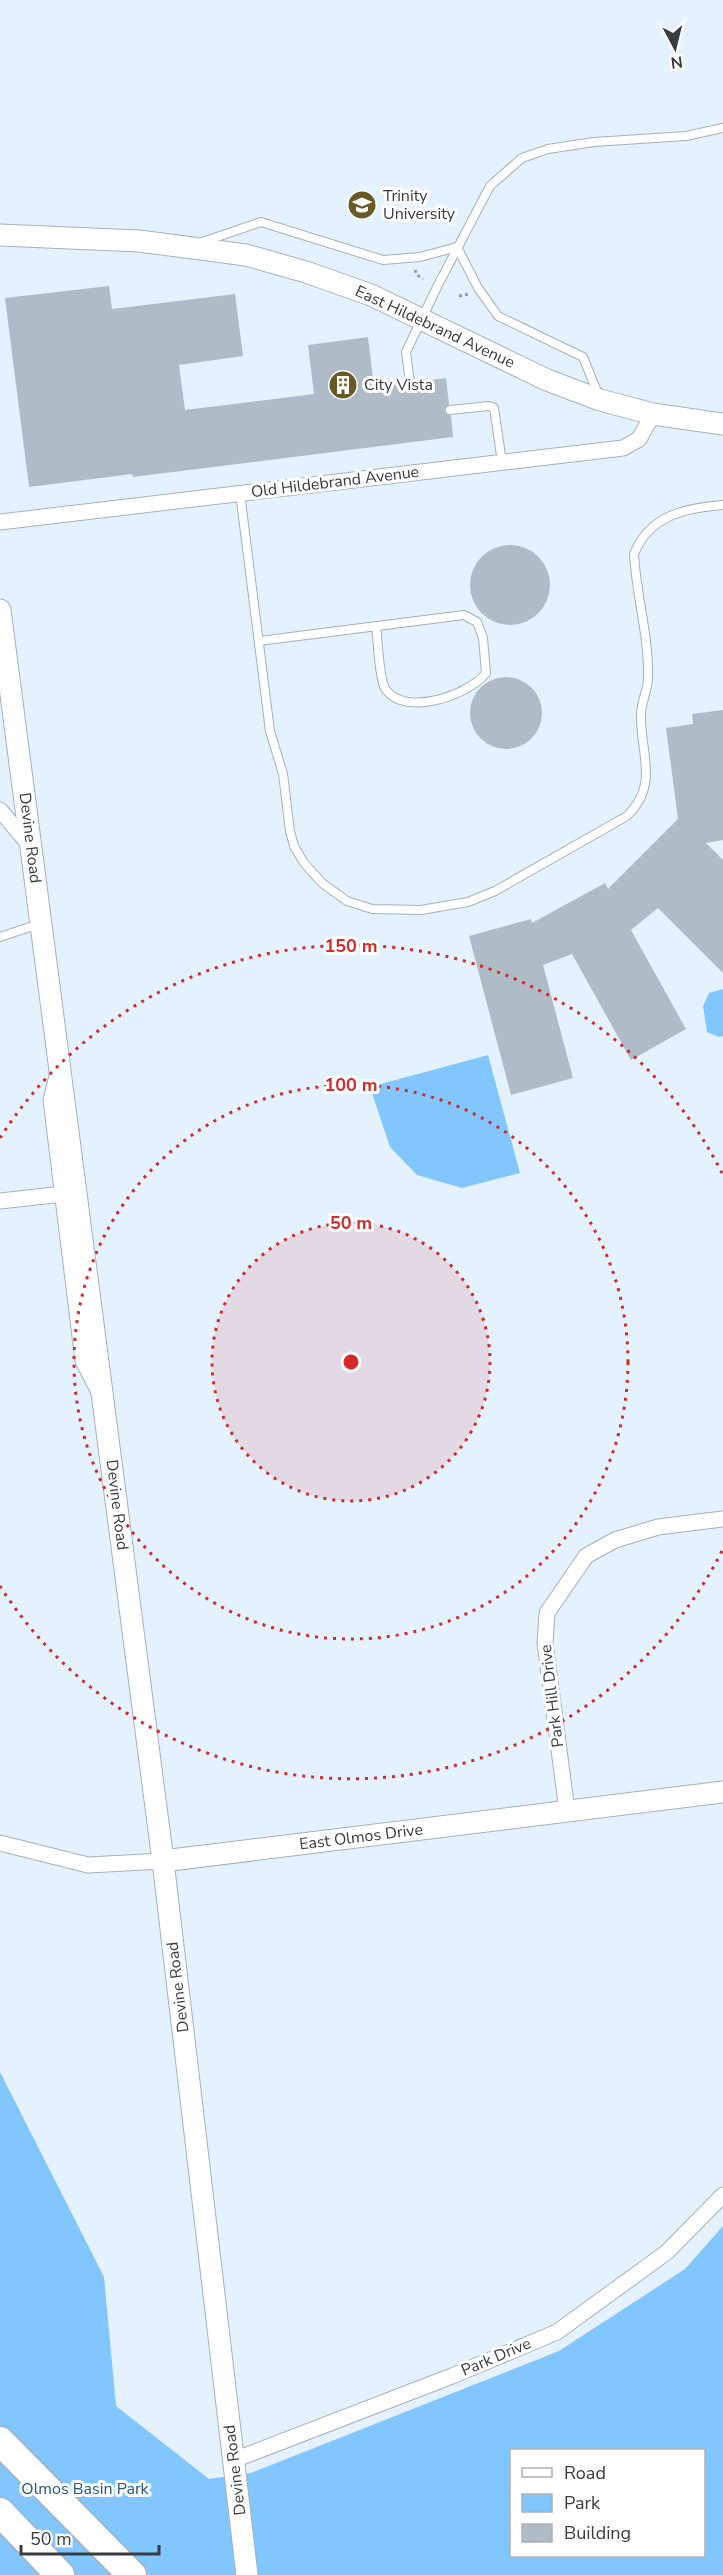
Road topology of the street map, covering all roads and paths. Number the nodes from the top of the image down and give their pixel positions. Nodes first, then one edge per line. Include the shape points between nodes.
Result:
1 (723, 128) edge
2 (0, 235) edge
3 (188, 247) junction
4 (457, 247) junction
5 (415, 269) dead end
6 (417, 275) junction
7 (423, 279) dead end
8 (415, 281) dead end
9 (422, 319) junction
10 (410, 382) dead end
11 (600, 399) junction
12 (450, 410) dead end
13 (653, 414) junction
14 (723, 424) edge
15 (502, 462) junction
16 (240, 493) junction
17 (723, 505) edge
18 (0, 522) edge
19 (0, 610) edge
20 (376, 626) junction
21 (259, 641) junction
22 (0, 810) edge
23 (31, 847) junction
24 (41, 924) junction
25 (0, 937) edge
26 (60, 1067) junction
27 (63, 1194) junction
28 (0, 1201) edge
29 (103, 1400) junction
30 (723, 1519) edge
31 (723, 1792) edge
32 (567, 1811) junction
33 (0, 1843) edge
34 (163, 1861) junction
35 (723, 2195) edge
36 (0, 2441) edge
37 (234, 2460) junction
38 (0, 2512) edge
39 (60, 2575) edge
40 (132, 2575) edge
41 (247, 2575) edge

1 - 4 lane via 687,136 594,142 548,149 522,158 490,186
2 - 3 street, East Hildebrand Avenue via 139,240
3 - 4 lane via 261,222 383,260 420,257
3 - 9 street, East Hildebrand Avenue via 246,255 306,272 371,295
4 - 9 lane
4 - 11 lane via 498,316 583,357
5 - 6 path
6 - 7 path
6 - 8 path
9 - 10 lane via 406,352
9 - 11 street, East Hildebrand Avenue via 547,380
11 - 13 street, East Hildebrand Avenue
12 - 15 lane via 494,408
13 - 14 street, East Hildebrand Avenue
13 - 15 street, Old Hildebrand Avenue via 639,439 623,448
15 - 16 street, Old Hildebrand Avenue
16 - 18 street, Old Hildebrand Avenue
16 - 21 lane
17 - 21 lane via 684,509 667,516 639,540 634,554 648,675 640,714 647,778 639,805 627,816 495,891 468,902 421,910 372,909 347,901 322,883 304,863 290,831 283,774 270,731
19 - 23 street, Devine Road
20 - 20 lane via 464,615 477,622 483,638 486,673 460,693 445,698 406,703 393,698 384,688
20 - 21 lane
22 - 23 street
23 - 24 street, Devine Road
24 - 25 lane
24 - 26 street, Devine Road
26 - 27 street, Devine Road via 51,1100
26 - 29 street, Devine Road
27 - 28 street
27 - 29 street, Devine Road via 83,1361
29 - 34 street, Devine Road
30 - 32 street, Park Hill Drive via 658,1527 615,1540 586,1556 547,1613 545,1643
31 - 32 street, East Olmos Drive
32 - 34 street, East Olmos Drive
33 - 34 street, East Olmos Drive via 88,1865
34 - 37 street, Devine Road
35 - 37 street, Park Drive via 667,2252 557,2332
36 - 40 highway
37 - 41 street, Devine Road
38 - 39 highway

